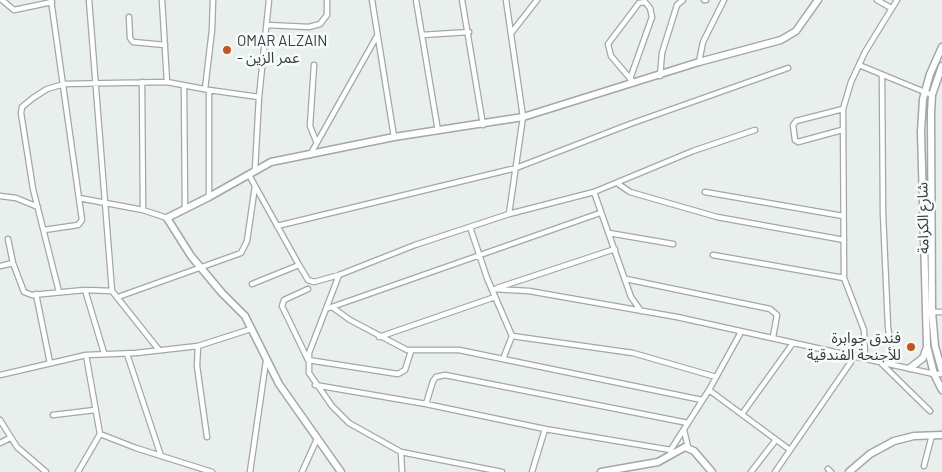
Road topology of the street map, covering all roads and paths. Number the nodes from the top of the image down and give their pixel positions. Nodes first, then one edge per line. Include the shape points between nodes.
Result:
1 (2, 0) edge
2 (89, 0) edge
3 (162, 0) edge
4 (213, 0) edge
5 (269, 0) edge
6 (327, 0) edge
7 (372, 0) edge
8 (379, 0) edge
9 (416, 0) edge
10 (462, 0) edge
11 (506, 0) edge
12 (537, 0) edge
13 (724, 0) edge
14 (818, 0) edge
15 (877, 0) edge
16 (897, 0) edge
17 (52, 1) edge
18 (680, 1) edge
19 (891, 8) junction
20 (129, 17) dead end
21 (267, 25) junction
22 (469, 32) junction
23 (512, 32) junction
24 (422, 35) junction
25 (377, 36) junction
26 (165, 45) junction
27 (942, 47) edge
28 (698, 62) junction
29 (314, 65) dead end
30 (859, 65) junction
31 (942, 66) edge
32 (788, 68) dead end
33 (660, 76) junction
34 (882, 76) junction
35 (940, 76) edge
36 (632, 81) junction
37 (142, 82) junction
38 (167, 82) junction
39 (95, 83) junction
40 (64, 84) junction
41 (184, 86) junction
42 (207, 90) junction
43 (924, 93) junction
44 (932, 95) junction
45 (259, 97) junction
46 (843, 109) junction
47 (523, 117) junction
48 (482, 125) junction
49 (755, 130) dead end
50 (842, 130) junction
51 (438, 131) junction
52 (394, 137) junction
53 (316, 141) junction
54 (310, 154) junction
55 (516, 168) junction
56 (255, 170) junction
57 (249, 174) junction
58 (617, 183) junction
59 (256, 186) junction
60 (594, 192) junction
61 (705, 192) dead end
62 (0, 196) edge
63 (210, 197) junction
64 (79, 198) junction
65 (104, 202) junction
66 (38, 207) junction
67 (143, 210) junction
68 (185, 210) junction
69 (600, 213) junction
70 (509, 214) junction
71 (843, 216) junction
72 (167, 218) junction
73 (277, 226) junction
74 (470, 228) junction
75 (44, 230) junction
76 (609, 233) junction
77 (8, 239) dead end
78 (844, 240) junction
79 (673, 244) dead end
80 (615, 248) junction
81 (713, 255) dead end
82 (480, 257) junction
83 (13, 263) junction
84 (299, 265) junction
85 (0, 266) edge
86 (201, 267) junction
87 (340, 275) junction
88 (844, 278) junction
89 (626, 279) junction
90 (252, 284) dead end
91 (308, 289) dead end
92 (493, 289) junction
93 (85, 290) junction
94 (112, 291) junction
95 (59, 292) junction
96 (36, 294) junction
97 (118, 297) junction
98 (495, 297) junction
99 (332, 307) junction
100 (326, 309) junction
101 (641, 311) junction
102 (932, 312) junction
103 (942, 312) edge
104 (251, 329) junction
105 (741, 332) junction
106 (512, 336) junction
107 (380, 337) junction
108 (773, 337) junction
109 (793, 343) junction
110 (198, 346) junction
111 (928, 346) junction
112 (160, 350) junction
113 (412, 351) junction
114 (104, 353) junction
115 (127, 354) junction
116 (86, 355) junction
117 (855, 356) junction
118 (503, 359) junction
119 (865, 359) junction
120 (308, 360) junction
121 (266, 361) junction
122 (50, 362) junction
123 (880, 362) junction
124 (893, 364) junction
125 (910, 368) junction
126 (942, 373) edge
127 (934, 374) junction
128 (0, 375) edge
129 (716, 377) junction
130 (315, 384) junction
131 (709, 390) junction
132 (942, 390) edge
133 (702, 400) junction
134 (426, 404) junction
135 (96, 410) junction
136 (930, 411) dead end
137 (742, 414) junction
138 (54, 415) dead end
139 (0, 420) edge
140 (688, 423) junction
141 (545, 430) junction
142 (684, 430) junction
143 (100, 434) junction
144 (939, 435) edge
145 (207, 437) dead end
146 (10, 438) junction
147 (317, 439) junction
148 (776, 440) junction
149 (0, 443) edge
150 (688, 447) junction
151 (671, 450) junction
152 (790, 450) junction
153 (401, 452) junction
154 (161, 456) junction
155 (666, 459) junction
156 (924, 466) dead end
157 (46, 472) edge
158 (78, 472) edge
159 (212, 472) edge
160 (250, 472) edge
161 (302, 472) edge
162 (341, 472) edge
163 (402, 472) edge
164 (502, 472) edge
165 (532, 472) edge
166 (601, 472) edge
167 (712, 472) edge
168 (751, 472) edge
169 (774, 472) edge
170 (849, 472) edge

1 - 17 street via 14,10
2 - 39 street
3 - 26 street
4 - 42 street
5 - 21 street
6 - 21 street via 327,15 320,24 309,27
7 - 8 street
7 - 25 street
9 - 24 street
10 - 22 street
11 - 23 street
12 - 23 street
13 - 28 street via 703,42
14 - 28 street via 790,36
15 - 19 street
16 - 19 street
17 - 40 street
18 - 33 street via 662,53
19 - 30 street
20 - 26 street via 130,38 134,42
21 - 45 street
22 - 24 street
22 - 48 street
23 - 47 street
24 - 51 street
25 - 52 street
25 - 53 street
26 - 38 street
27 - 43 street, شارع الكرامة
28 - 33 street
29 - 53 street via 310,129
30 - 34 street
30 - 46 street via 850,82
31 - 35 street, شارع الكرامة
32 - 55 street
33 - 36 street
34 - 43 street
34 - 124 street via 883,214 888,328
35 - 44 street, شارع الكرامة
36 - 36 street via 652,17 645,2 639,3 608,44 611,56
36 - 47 street
37 - 38 street
37 - 39 street
37 - 67 street
38 - 41 street
39 - 40 street
39 - 65 street
40 - 64 street
40 - 66 street via 40,94 21,110
41 - 42 street
41 - 68 street
42 - 45 street
42 - 63 street
43 - 44 street
43 - 111 street, شارع الكرامة via 921,132
44 - 102 street, شارع الكرامة
45 - 56 street
46 - 50 street
46 - 50 street via 796,121 793,125 798,142
47 - 48 street
47 - 55 street
48 - 51 street
49 - 58 street via 693,151
50 - 71 street
51 - 52 street
52 - 54 street
53 - 54 street
54 - 56 street via 271,162
55 - 70 street
55 - 73 street
56 - 57 street
57 - 59 street
57 - 63 street
58 - 60 street
58 - 78 street via 630,192 717,217
59 - 73 street
59 - 86 street via 244,250
60 - 69 street
60 - 70 street
61 - 71 street
62 - 66 street via 16,198
63 - 68 street
64 - 65 street
64 - 75 street via 80,225
65 - 67 street
65 - 94 street
66 - 75 street
67 - 72 street
68 - 72 street
69 - 76 street
69 - 82 street
70 - 74 street
71 - 78 street
72 - 86 street
73 - 84 street
74 - 82 street
74 - 87 street via 415,245
75 - 95 street
76 - 79 street
76 - 80 street
77 - 83 street
78 - 88 street
80 - 89 street
80 - 92 street
81 - 88 street
82 - 92 street
82 - 99 street
83 - 85 street
83 - 96 street via 21,289 27,294
84 - 87 street via 308,280 314,282
84 - 90 street
86 - 97 street
86 - 104 street via 245,316
87 - 100 street
88 - 119 street via 864,330
89 - 101 street via 631,297
89 - 108 street via 770,308 777,315
91 - 120 street via 284,300 282,306
92 - 98 street
92 - 101 street via 529,291
93 - 94 street
93 - 95 street
93 - 114 street
94 - 97 street
95 - 96 street
96 - 122 street
97 - 112 street
98 - 106 street
98 - 107 street
99 - 100 street
99 - 107 street
100 - 120 street
101 - 105 street
102 - 103 street
102 - 126 street, شارع الكرامة via 935,346
104 - 110 street
104 - 121 street
105 - 108 street
105 - 129 street
106 - 118 street
106 - 129 street via 633,353
107 - 113 street
108 - 109 street
109 - 117 street
109 - 137 street
110 - 112 street
110 - 145 street via 197,366
111 - 125 street via 923,358
111 - 127 street, شارع الكرامة
112 - 115 street
113 - 118 street via 452,349
113 - 120 street via 406,370 398,374
114 - 115 street
114 - 116 street
115 - 154 street
116 - 122 street
116 - 135 street
117 - 119 street
117 - 152 street
118 - 133 street
119 - 123 street
120 - 130 street via 309,373
121 - 147 street
121 - 160 street
122 - 128 street
123 - 124 street
123 - 136 street
124 - 125 street
125 - 127 street
126 - 127 street
127 - 132 street, شارع الكرامة
129 - 131 street
130 - 134 street
130 - 153 street via 349,423
131 - 133 street
131 - 137 street
133 - 140 street
134 - 140 street via 433,381 445,375
134 - 141 street
135 - 138 street
135 - 143 street
137 - 148 street
139 - 146 street
140 - 142 street
141 - 151 street
141 - 165 street
142 - 150 street
142 - 151 street
143 - 154 street
143 - 158 street
144 - 156 street
144 - 170 street via 894,441 870,454
146 - 149 street
146 - 157 street
147 - 161 street
147 - 162 street
148 - 152 street
148 - 168 street
150 - 155 street
150 - 167 street
151 - 155 street
152 - 169 street
153 - 163 street
153 - 164 street
154 - 159 street
155 - 166 street

